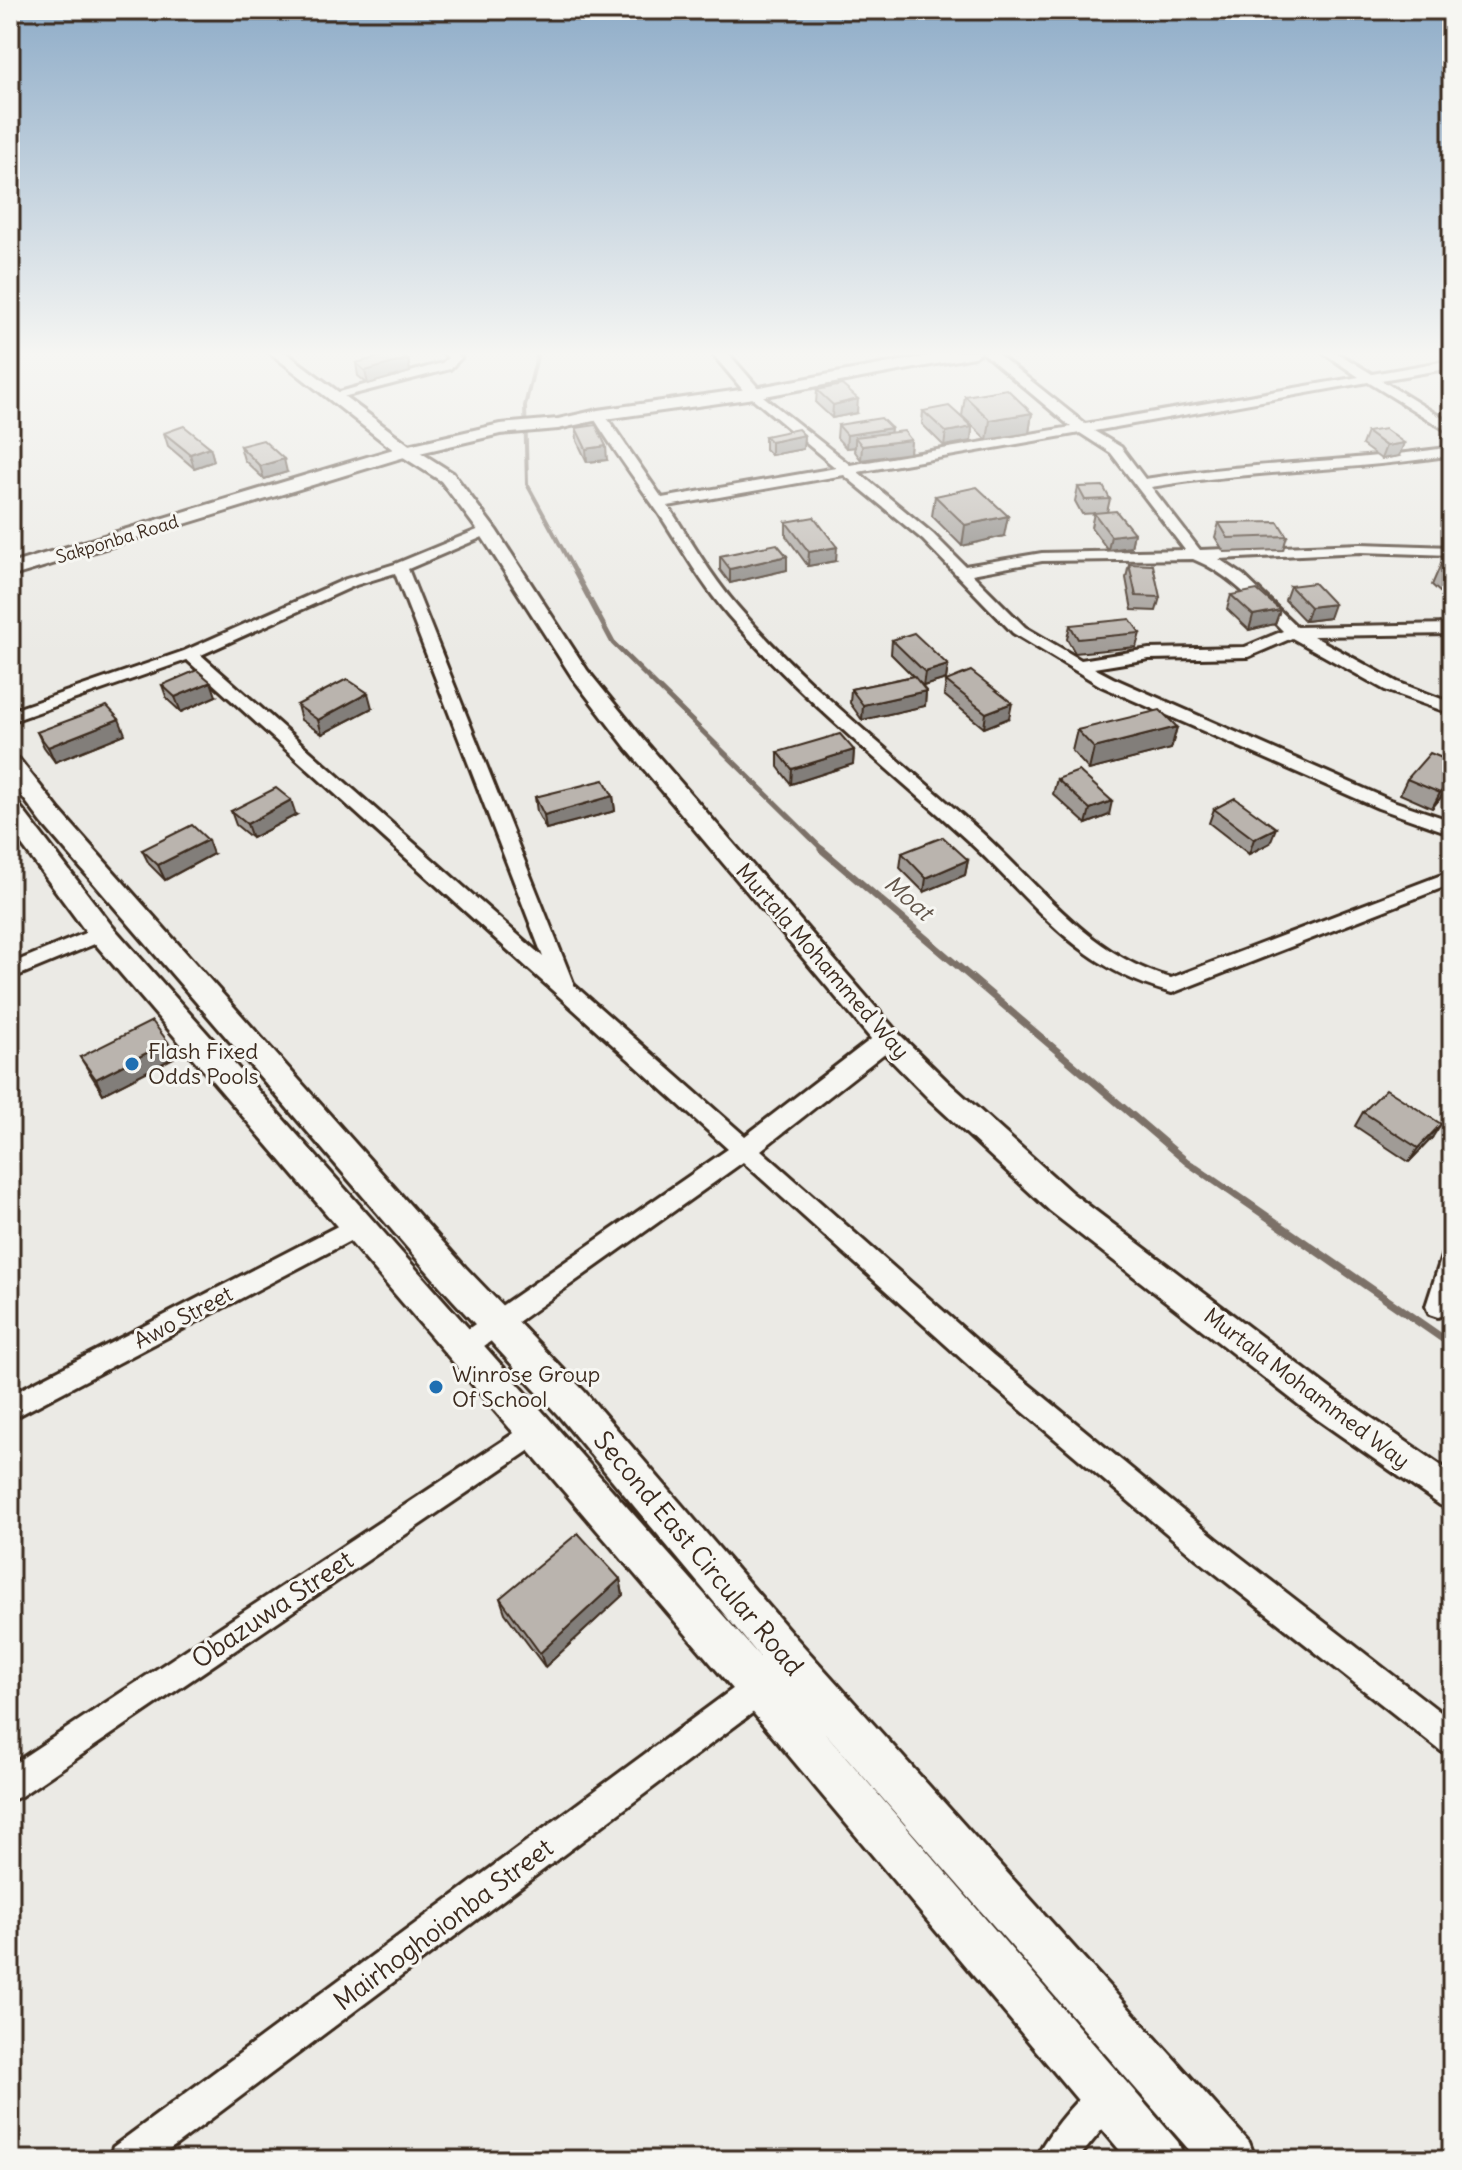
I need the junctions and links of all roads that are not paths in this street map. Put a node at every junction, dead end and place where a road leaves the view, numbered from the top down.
1 (399, 453) edge
2 (410, 453) edge
3 (621, 453) edge
4 (826, 453) edge
5 (946, 453) edge
6 (1118, 453) edge
7 (1439, 453) edge
8 (847, 471) junction
9 (1142, 484) junction
10 (659, 503) junction
11 (487, 530) junction
12 (1452, 551) edge
13 (1196, 555) junction
14 (400, 567) junction
15 (10, 571) edge
16 (962, 571) junction
17 (1452, 629) edge
18 (1293, 632) junction
19 (190, 654) junction
20 (1079, 665) junction
21 (1452, 709) edge
22 (10, 717) edge
23 (10, 764) edge
24 (14, 823) edge
25 (1452, 828) edge
26 (1452, 877) edge
27 (102, 933) junction
28 (10, 972) edge
29 (566, 990) junction
30 (887, 1039) junction
31 (745, 1149) junction
32 (357, 1226) junction
33 (1452, 1260) edge
34 (1438, 1306) dead end
35 (495, 1322) junction
36 (461, 1348) junction
37 (10, 1408) edge
38 (534, 1432) junction
39 (1452, 1493) edge
40 (760, 1688) junction
41 (1452, 1740) edge
42 (10, 1785) edge
43 (1105, 2097) junction
44 (126, 2160) edge
45 (1053, 2160) edge
46 (1160, 2160) edge
47 (1231, 2160) edge

1 - 15 main road, Sakponba Road
2 - 11 street, Murtala Mohammed Way
3 - 10 street
4 - 8 street
5 - 8 street
6 - 9 street
7 - 9 street
8 - 10 street
8 - 16 street
9 - 13 street
10 - 26 street
11 - 14 street
11 - 30 street, Murtala Mohammed Way
12 - 13 street
13 - 16 street
13 - 18 street
14 - 19 street
14 - 29 street
16 - 20 street
17 - 18 street
18 - 20 street
18 - 21 street
19 - 22 street
19 - 29 street
20 - 25 street
23 - 35 main road, Second East Circular Road
24 - 27 main road, Second East Circular Road
27 - 28 street
27 - 32 main road, Second East Circular Road
29 - 31 street
30 - 31 street
30 - 39 street, Murtala Mohammed Way
31 - 35 street
31 - 41 street
32 - 36 main road, Second East Circular Road
32 - 37 street, Awo Street
33 - 34 street
35 - 36 street
35 - 47 main road, Second East Circular Road
36 - 38 main road, Second East Circular Road
38 - 40 main road, Second East Circular Road
38 - 42 street, Obazuwa Street
40 - 43 main road, Second East Circular Road
40 - 44 street, Mairhoghoionba Street
43 - 45 street
43 - 46 main road, Second East Circular Road

